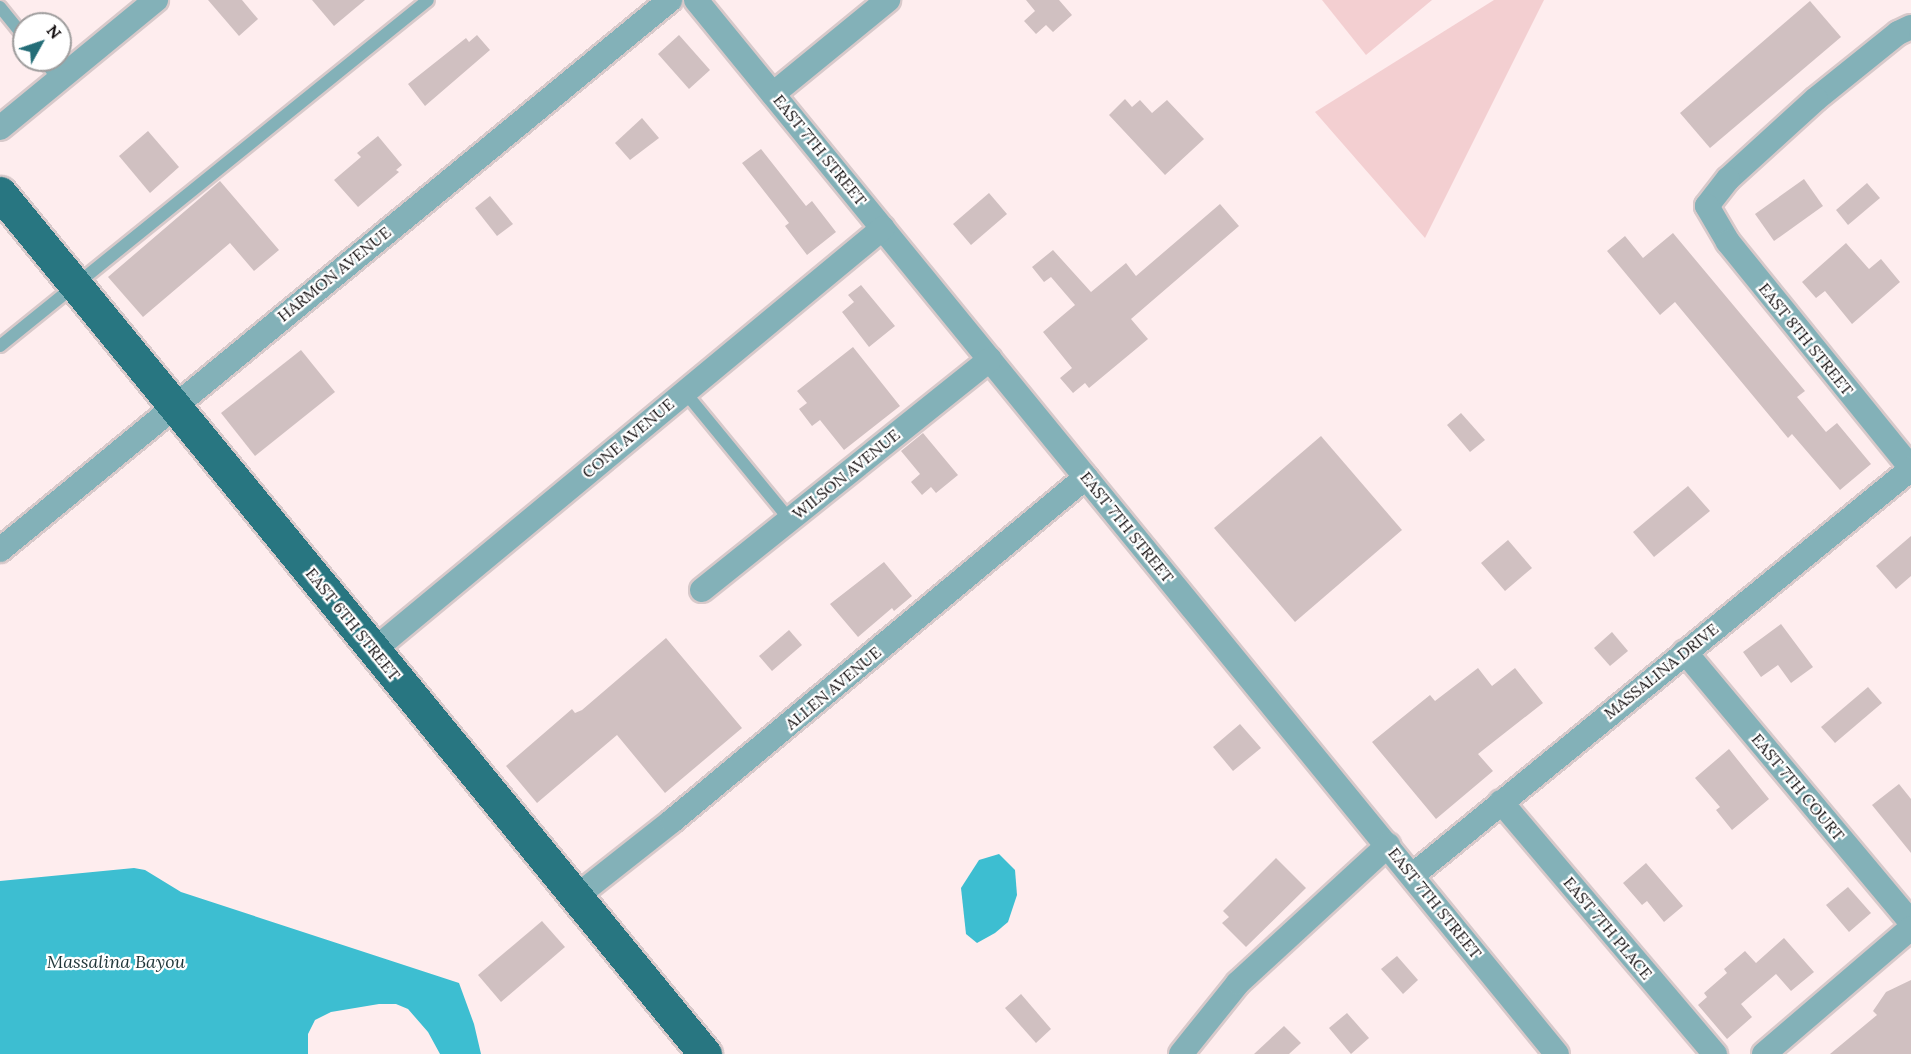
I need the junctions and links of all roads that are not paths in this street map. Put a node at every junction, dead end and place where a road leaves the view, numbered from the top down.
1 (156, 0) edge
2 (428, 0) edge
3 (670, 0) edge
4 (696, 0) edge
5 (888, 0) edge
6 (0, 7) edge
7 (12, 22) edge
8 (1911, 27) edge
9 (53, 72) edge
10 (59, 79) junction
11 (773, 94) junction
12 (0, 128) edge
13 (0, 193) edge
14 (883, 228) junction
15 (75, 285) junction
16 (0, 346) edge
17 (990, 358) junction
18 (684, 391) junction
19 (175, 407) junction
20 (1911, 468) edge
21 (1086, 477) junction
22 (789, 519) junction
23 (0, 550) edge
24 (702, 590) dead end
25 (374, 650) junction
26 (1685, 652) junction
27 (1501, 802) junction
28 (1388, 846) junction
29 (1413, 875) junction
30 (577, 896) junction
31 (1911, 922) edge
32 (1911, 928) edge
33 (705, 1054) edge
34 (1181, 1054) edge
35 (1557, 1054) edge
36 (1715, 1054) edge
37 (1764, 1054) edge

1 - 10 street
2 - 15 lane
3 - 19 street, HARMON AVENUE
4 - 11 street, EAST 7TH STREET
5 - 11 street
6 - 7 lane
8 - 20 street, EAST 8TH STREET
9 - 10 lane
10 - 12 street
11 - 14 street, EAST 7TH STREET
13 - 15 main road, EAST 6TH STREET
14 - 17 street, EAST 7TH STREET
14 - 18 street, CONE AVENUE
15 - 16 lane
15 - 19 main road, EAST 6TH STREET
17 - 21 street, EAST 7TH STREET
17 - 22 street, WILSON AVENUE
18 - 22 lane
18 - 25 street, CONE AVENUE
19 - 23 street, HARMON AVENUE
19 - 25 main road, EAST 6TH STREET
20 - 26 street, MASSALINA DRIVE
21 - 28 street, EAST 7TH STREET
21 - 30 street, ALLEN AVENUE
22 - 24 street, WILSON AVENUE
25 - 30 main road, EAST 6TH STREET
26 - 27 street, MASSALINA DRIVE
26 - 31 street, EAST 7TH COURT
27 - 29 street, MASSALINA DRIVE
27 - 36 street, EAST 7TH PLACE
28 - 29 street, EAST 7TH STREET
28 - 34 street
29 - 35 street, EAST 7TH STREET
30 - 33 main road, EAST 6TH STREET
32 - 37 street

